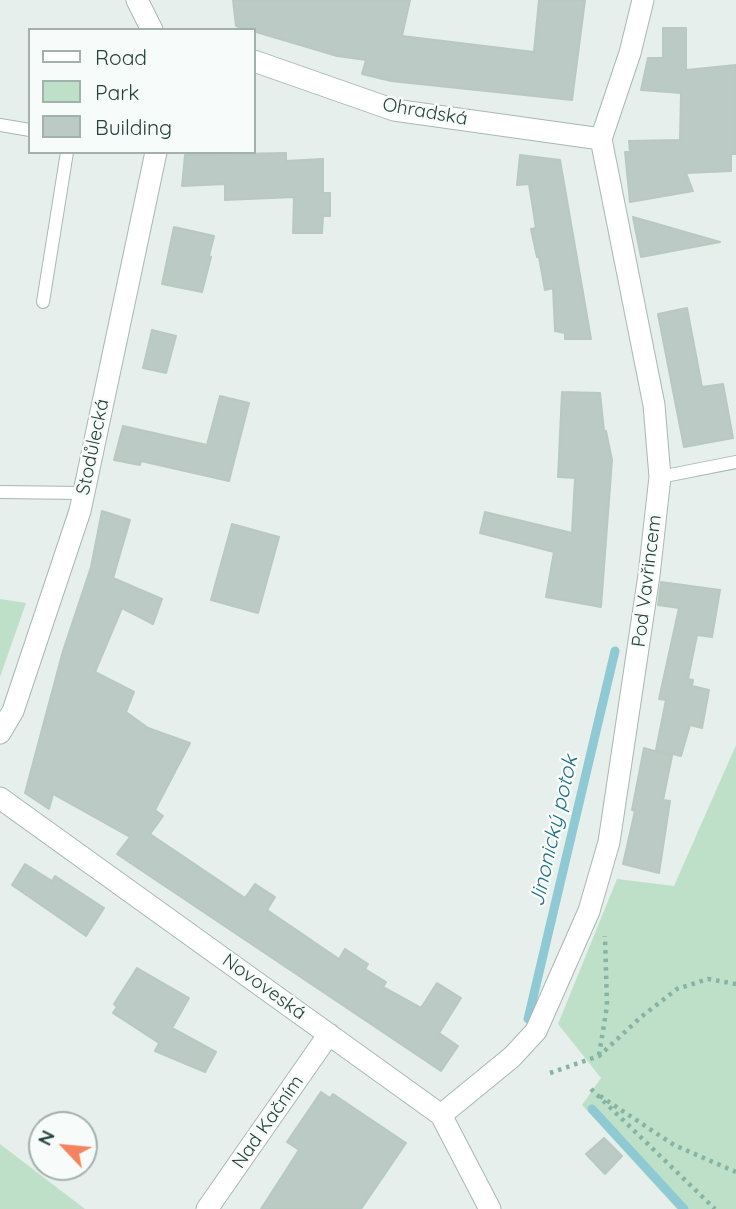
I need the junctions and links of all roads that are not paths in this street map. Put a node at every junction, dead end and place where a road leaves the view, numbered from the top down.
1 (137, 0) edge
2 (643, 0) edge
3 (151, 28) edge
4 (256, 62) edge
5 (0, 125) edge
6 (28, 130) edge
7 (601, 139) junction
8 (67, 154) edge
9 (156, 154) edge
10 (43, 302) dead end
11 (736, 462) edge
12 (660, 477) junction
13 (0, 492) edge
14 (83, 493) junction
15 (0, 733) edge
16 (0, 798) edge
17 (329, 1034) junction
18 (442, 1115) junction
19 (206, 1209) edge
20 (490, 1209) edge

1 - 3 street
2 - 7 street
4 - 7 street, Ohradská
5 - 6 lane
7 - 12 street, Pod Vavřincem
8 - 10 lane
9 - 14 street, Stodůlecká
11 - 12 lane
12 - 18 street, Pod Vavřincem
13 - 14 lane
14 - 15 street, Stodůlecká
16 - 17 street, Novoveská
17 - 18 street, Novoveská
17 - 19 street, Nad Kačním
18 - 20 street, Novoveská

